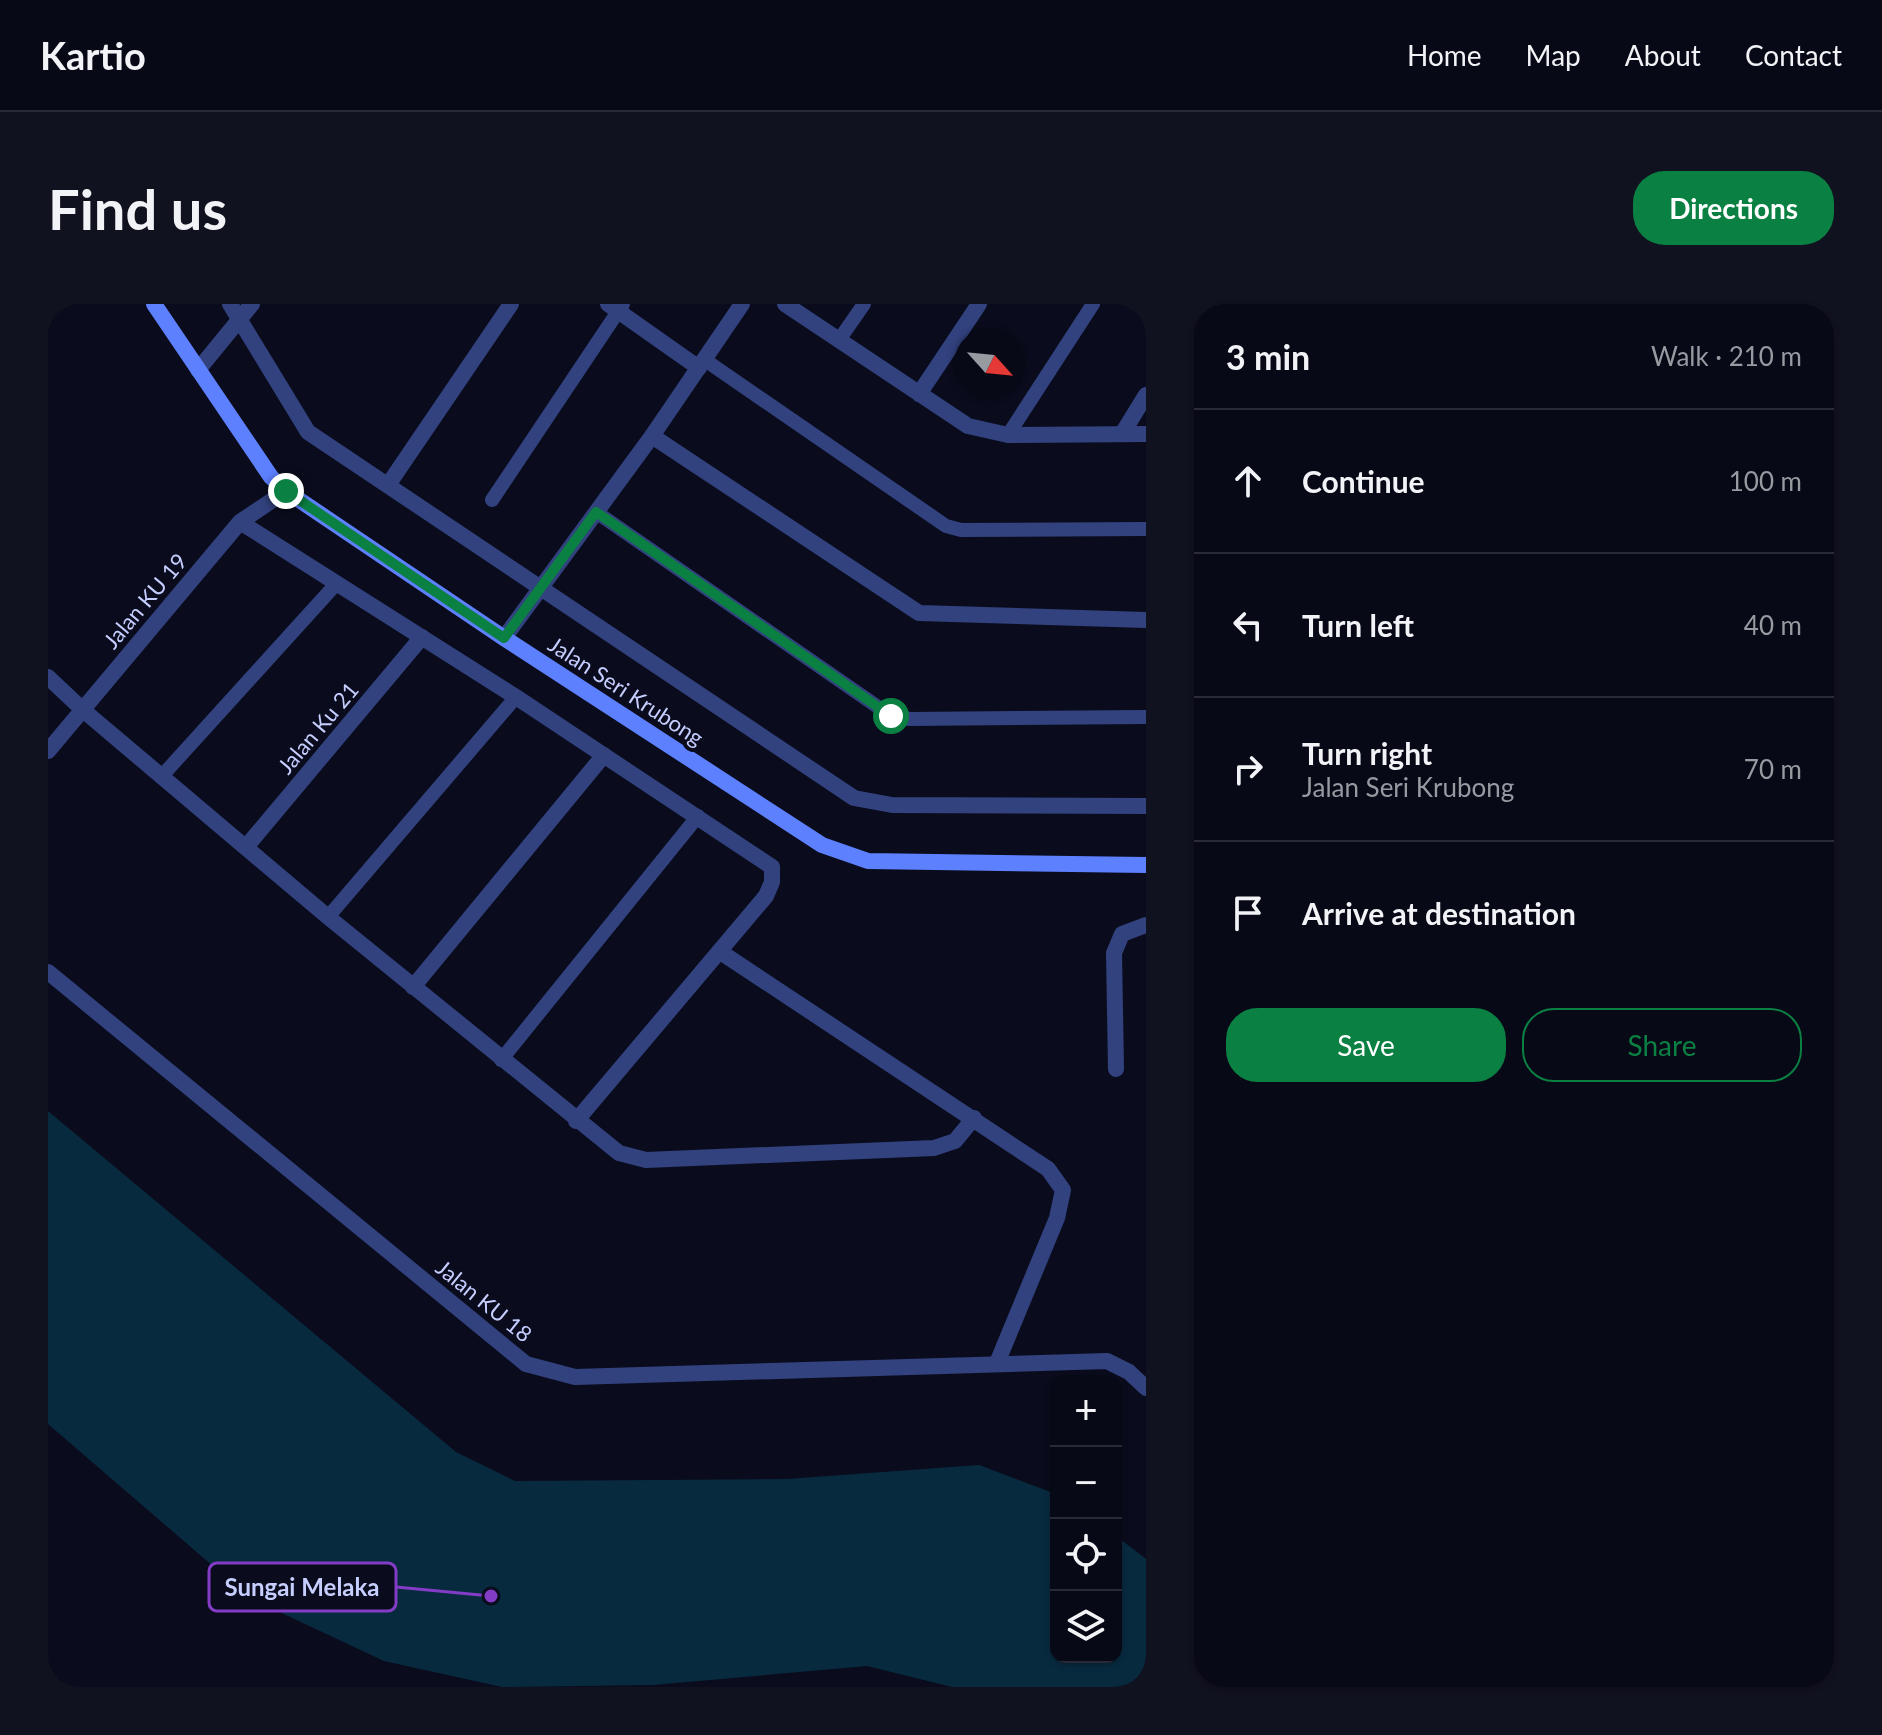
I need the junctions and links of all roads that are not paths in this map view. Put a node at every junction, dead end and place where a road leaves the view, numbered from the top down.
1 (154, 304) edge
2 (230, 304) edge
3 (252, 304) edge
4 (511, 304) edge
5 (742, 304) edge
6 (785, 304) edge
7 (864, 304) edge
8 (979, 304) edge
9 (1093, 304) edge
10 (616, 306) edge
11 (240, 320) junction
12 (839, 340) junction
13 (702, 364) junction
14 (198, 370) junction
15 (919, 394) junction
16 (1146, 395) edge
17 (1122, 434) junction
18 (1146, 434) edge
19 (1008, 435) junction
20 (652, 436) junction
21 (388, 485) junction
22 (286, 491) junction
23 (492, 500) dead end
24 (596, 512) junction
25 (240, 522) junction
26 (1146, 529) edge
27 (337, 583) junction
28 (540, 589) junction
29 (1146, 620) edge
30 (422, 637) junction
31 (504, 638) junction
32 (48, 677) edge
33 (516, 697) junction
34 (83, 710) junction
35 (1146, 717) edge
36 (48, 751) edge
37 (604, 755) junction
38 (161, 777) junction
39 (1146, 806) edge
40 (698, 816) junction
41 (246, 847) junction
42 (1146, 865) edge
43 (328, 917) junction
44 (1146, 925) edge
45 (722, 953) junction
46 (48, 972) edge
47 (413, 987) junction
48 (501, 1060) junction
49 (1116, 1069) dead end
50 (974, 1118) junction
51 (576, 1121) junction
52 (997, 1363) junction
53 (1146, 1388) edge

1 - 14 street, Jalan Seri Krubong
2 - 11 street
3 - 11 street
4 - 21 street
5 - 13 street
6 - 12 street
7 - 12 lane
8 - 15 street
9 - 19 lane
10 - 13 street
10 - 23 lane
11 - 14 street
11 - 21 street
12 - 15 street
13 - 20 street
13 - 26 lane
14 - 22 street, Jalan Seri Krubong
15 - 19 street
16 - 17 street
17 - 18 street
17 - 19 street
20 - 24 street
20 - 29 street
21 - 28 street
22 - 25 street, Jalan KU 19
22 - 31 street, Jalan Seri Krubong
24 - 28 street
24 - 35 lane
25 - 27 street
25 - 34 street, Jalan KU 19
27 - 30 street
27 - 38 lane
28 - 31 street
28 - 39 street
30 - 33 street
30 - 41 street, Jalan Ku 21
31 - 42 street, Jalan Seri Krubong
32 - 34 street
33 - 37 street
33 - 43 lane
34 - 36 street, Jalan KU 19
34 - 38 street
37 - 40 street
37 - 47 street
38 - 41 street
40 - 45 street
40 - 48 lane
41 - 43 street
43 - 47 street
44 - 49 street
45 - 50 street
45 - 51 street
46 - 52 street, Jalan KU 18
47 - 48 street
48 - 51 street
50 - 51 street
50 - 52 street
52 - 53 street, Jalan KU 18

